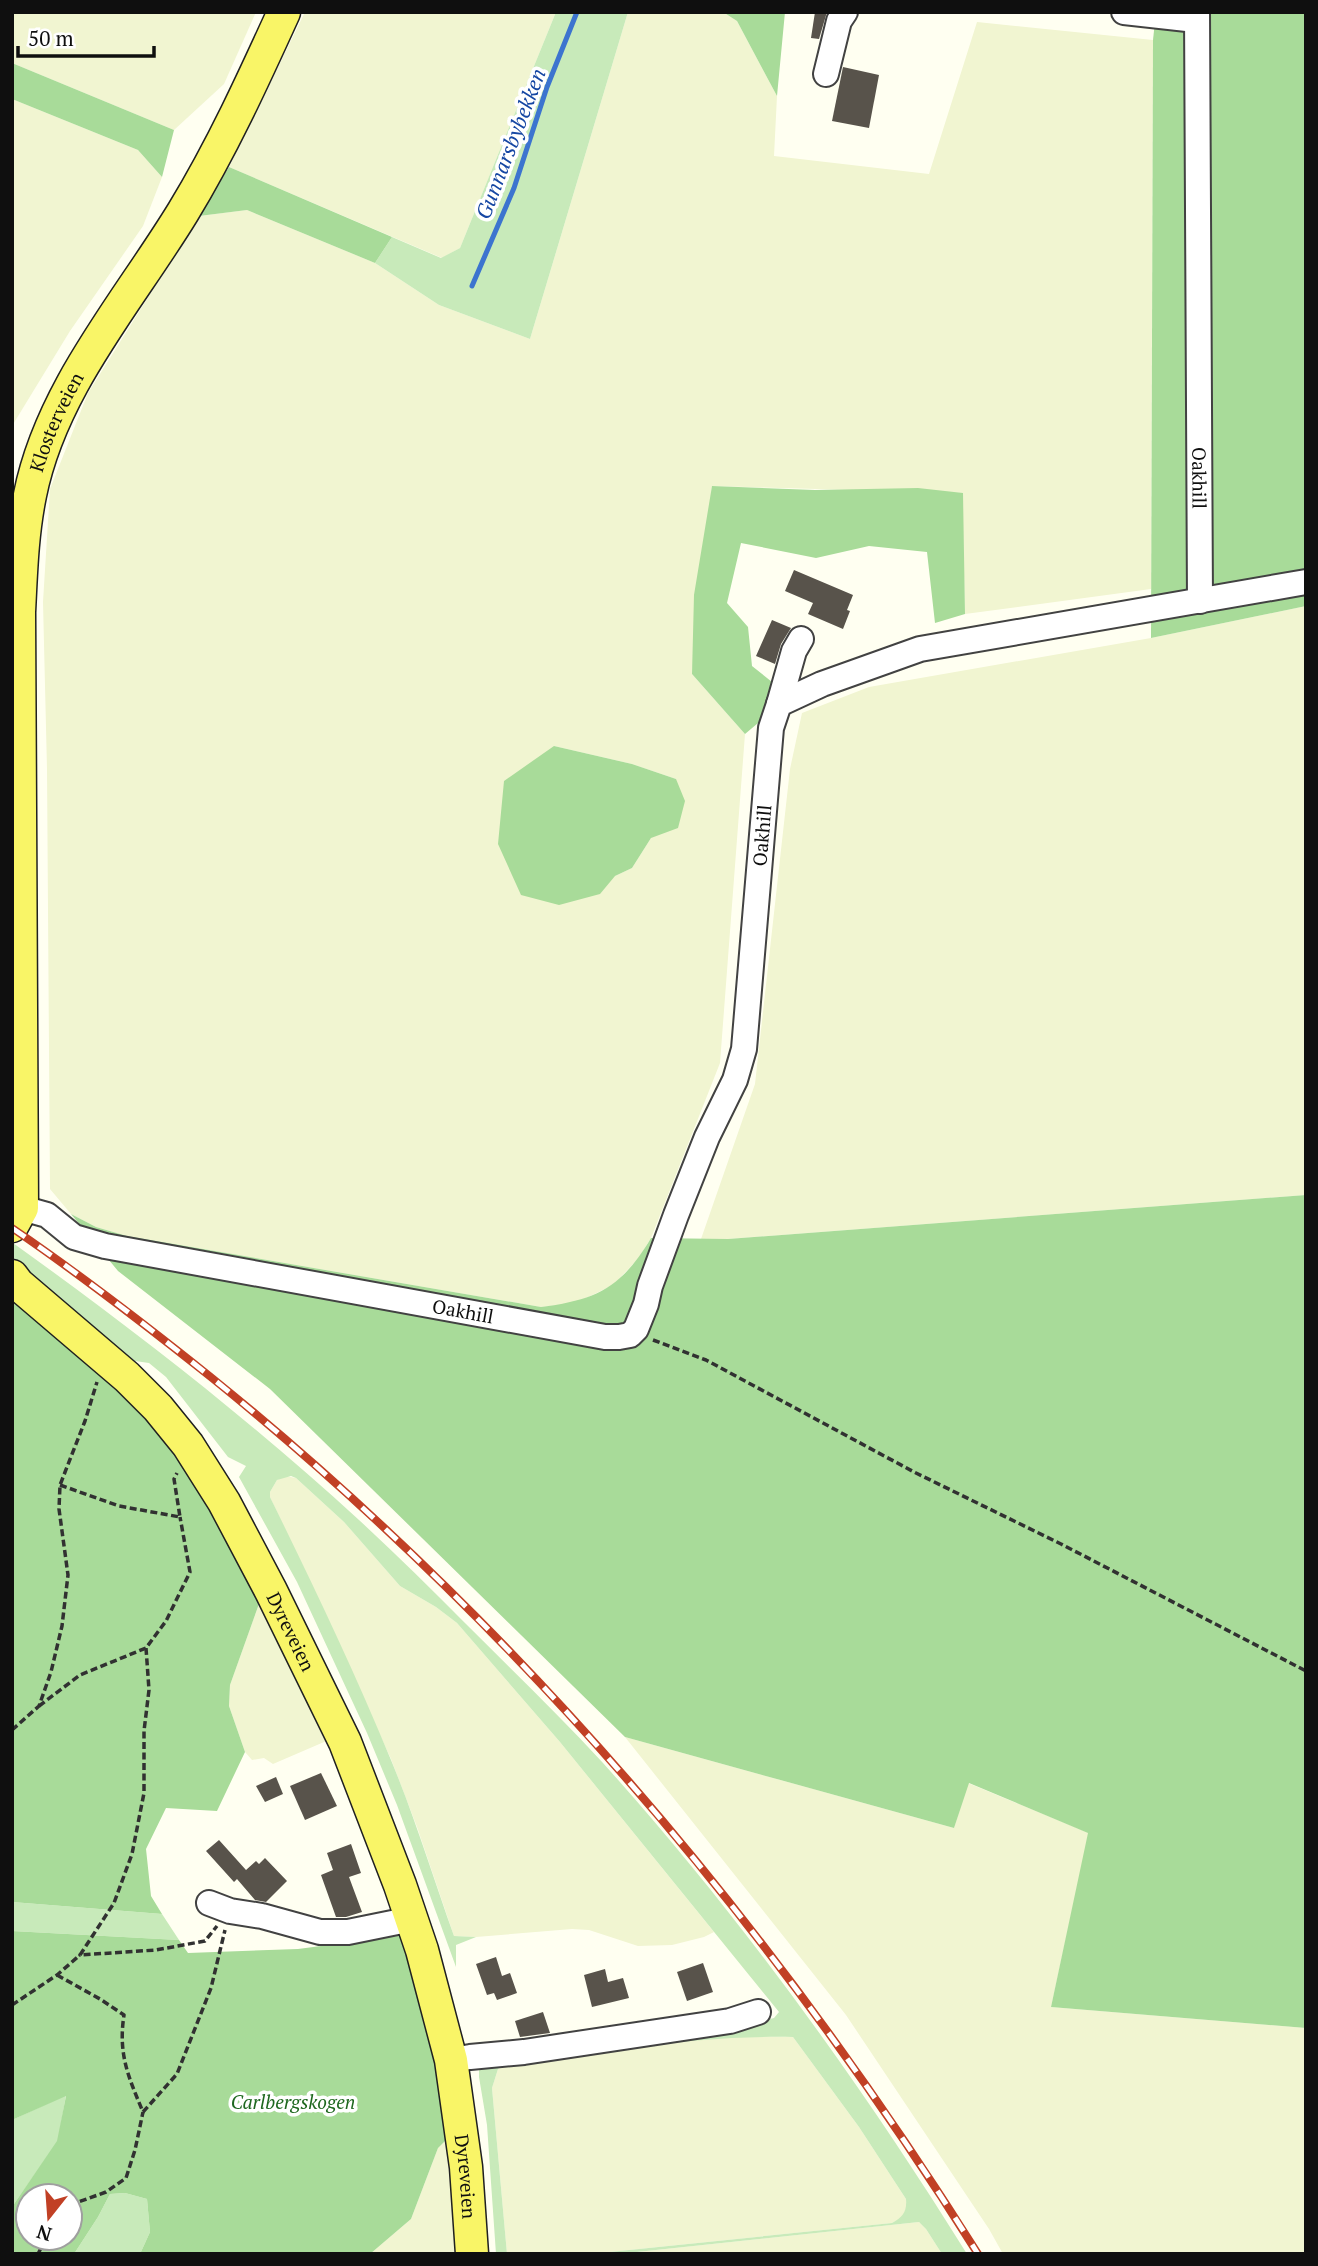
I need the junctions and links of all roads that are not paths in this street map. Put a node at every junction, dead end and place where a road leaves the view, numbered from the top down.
1 (284, 12) edge
2 (845, 12) edge
3 (1124, 12) edge
4 (1197, 16) edge
5 (826, 74) dead end
6 (1306, 582) edge
7 (1199, 601) junction
8 (801, 639) dead end
9 (779, 704) junction
10 (17, 1218) edge
11 (12, 1276) edge
12 (219, 1907) road end
13 (412, 1919) junction
14 (758, 2012) dead end
15 (451, 2060) junction
16 (472, 2254) edge

1 - 10 main road, Klosterveien
2 - 5 street
3 - 4 street, Oakhill
4 - 7 street, Oakhill
6 - 7 street
7 - 9 street
8 - 9 street, Oakhill
9 - 10 street, Oakhill
11 - 13 main road, Dyreveien
12 - 13 street
13 - 15 main road, Dyreveien
14 - 15 street
15 - 16 main road, Dyreveien

